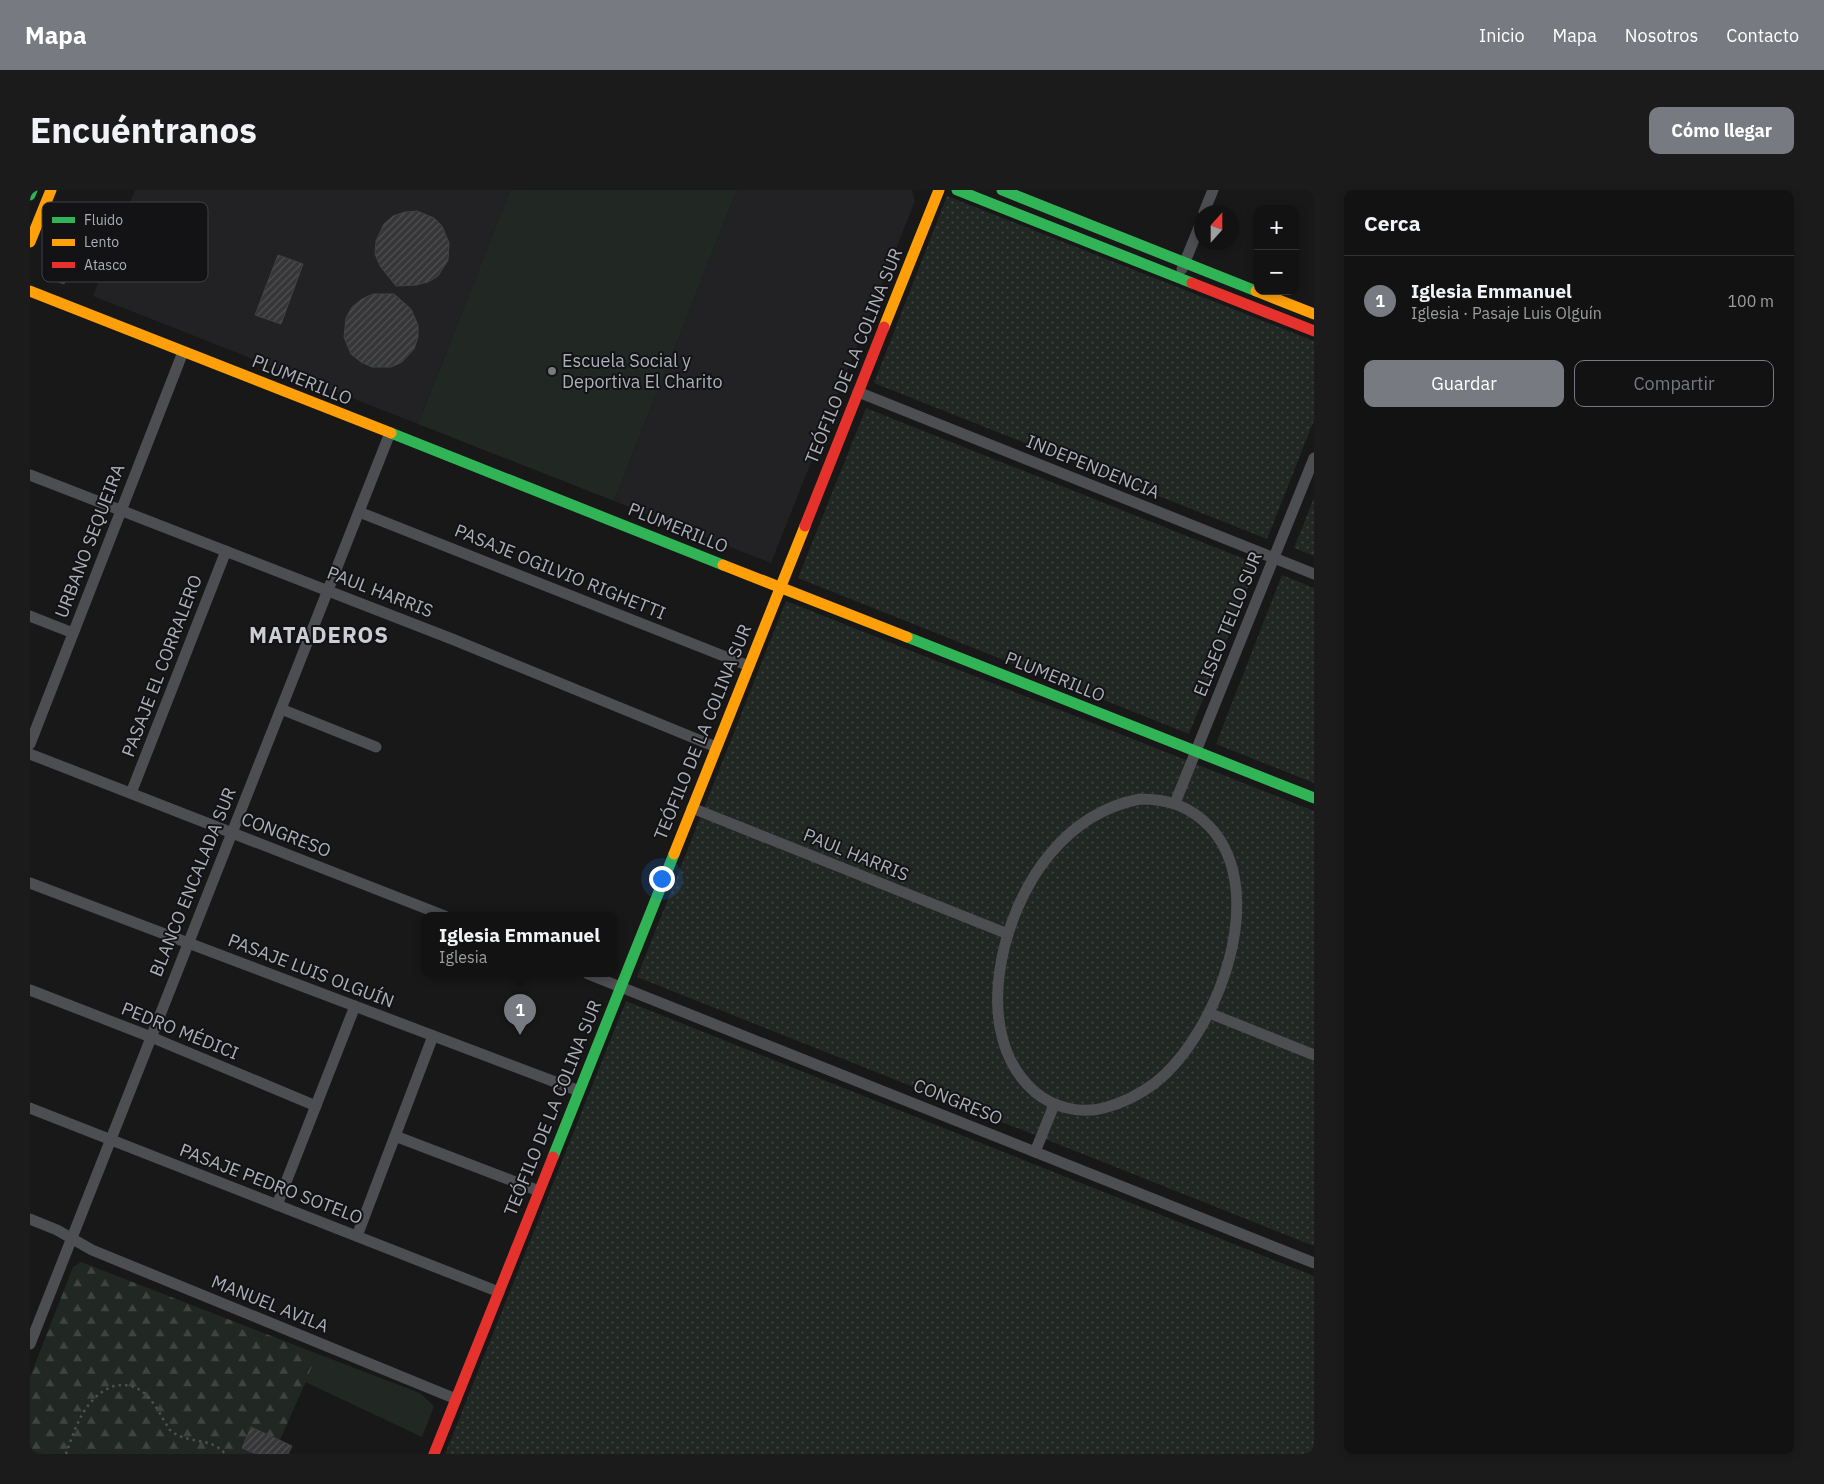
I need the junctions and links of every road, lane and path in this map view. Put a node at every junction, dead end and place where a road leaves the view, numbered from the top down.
1 (32, 190) edge
2 (51, 190) edge
3 (939, 190) edge
4 (957, 190) edge
5 (1002, 190) edge
6 (1213, 190) edge
7 (30, 195) edge
8 (46, 202) edge
9 (1207, 205) edge
10 (42, 212) edge
11 (1194, 239) edge
12 (30, 242) edge
13 (1184, 262) junction
14 (1178, 278) junction
15 (30, 291) edge
16 (1314, 314) edge
17 (1314, 331) edge
18 (184, 352) junction
19 (858, 392) junction
20 (390, 433) junction
21 (1314, 458) edge
22 (30, 475) edge
23 (121, 510) junction
24 (359, 512) junction
25 (226, 551) junction
26 (1274, 558) junction
27 (1314, 574) edge
28 (780, 587) junction
29 (328, 591) junction
30 (30, 616) edge
31 (73, 633) junction
32 (749, 666) junction
33 (281, 709) junction
34 (30, 744) edge
35 (376, 747) dead end
36 (716, 747) junction
37 (1196, 752) junction
38 (30, 754) edge
39 (131, 794) junction
40 (1314, 798) edge
41 (1175, 803) junction
42 (692, 808) junction
43 (232, 833) junction
44 (30, 883) edge
45 (435, 912) edge
46 (1008, 934) junction
47 (188, 943) junction
48 (596, 977) edge
49 (620, 986) junction
50 (30, 990) edge
51 (355, 1006) junction
52 (1209, 1013) junction
53 (433, 1036) junction
54 (151, 1038) junction
55 (1314, 1055) edge
56 (579, 1091) junction
57 (1054, 1105) junction
58 (316, 1106) junction
59 (30, 1108) edge
60 (395, 1136) junction
61 (111, 1140) junction
62 (1035, 1152) junction
63 (539, 1191) junction
64 (277, 1205) junction
65 (30, 1219) edge
66 (357, 1236) junction
67 (72, 1239) junction
68 (1314, 1264) edge
69 (499, 1292) junction
70 (30, 1344) edge
71 (456, 1399) junction
72 (66, 1454) edge
73 (225, 1454) edge
74 (434, 1454) edge

1 - 7 main road
2 - 8 main road
3 - 19 main road, TEÓFILO DE LA COLINA SUR
4 - 14 main road
5 - 13 main road
6 - 9 street
10 - 12 main road
11 - 13 street
13 - 14 street
13 - 16 main road
14 - 17 main road
15 - 18 main road, PLUMERILLO
18 - 20 main road, PLUMERILLO
18 - 23 street, URBANO SEQUEIRA
19 - 26 street, INDEPENDENCIA
19 - 28 main road, TEÓFILO DE LA COLINA SUR
20 - 24 street, BLANCO ENCALADA SUR
20 - 28 main road, PLUMERILLO
21 - 26 street, ELISEO TELLO SUR
22 - 23 street, PAUL HARRIS
23 - 25 street, PAUL HARRIS
23 - 31 street, URBANO SEQUEIRA
24 - 29 street, BLANCO ENCALADA SUR
24 - 32 street, PASAJE OGILVIO RIGHETTI
25 - 29 street, PAUL HARRIS
25 - 39 street, PASAJE EL CORRALERO
26 - 27 street, INDEPENDENCIA
26 - 37 street, ELISEO TELLO SUR
28 - 32 main road, TEÓFILO DE LA COLINA SUR
28 - 37 main road, PLUMERILLO
29 - 33 street, BLANCO ENCALADA SUR
29 - 36 street, PAUL HARRIS
30 - 31 street
31 - 34 street, URBANO SEQUEIRA
32 - 36 main road, TEÓFILO DE LA COLINA SUR
33 - 35 street
33 - 43 street, BLANCO ENCALADA SUR
36 - 42 main road, TEÓFILO DE LA COLINA SUR
37 - 40 main road, PLUMERILLO
37 - 41 street, ELISEO TELLO SUR
38 - 39 street, CONGRESO
39 - 43 street, CONGRESO
41 - 46 street
41 - 52 street
42 - 46 street, PAUL HARRIS
42 - 49 main road, TEÓFILO DE LA COLINA SUR
43 - 45 street, CONGRESO
43 - 47 street, BLANCO ENCALADA SUR
44 - 47 street, PASAJE LUIS OLGUÍN
46 - 57 street
47 - 51 street, PASAJE LUIS OLGUÍN
47 - 54 street, BLANCO ENCALADA SUR
48 - 49 street, CONGRESO
49 - 56 main road, TEÓFILO DE LA COLINA SUR
49 - 62 street, CONGRESO
50 - 54 street, PEDRO MÉDICI
51 - 53 street, PASAJE LUIS OLGUÍN
51 - 58 street
52 - 55 street
52 - 57 street
53 - 56 street, PASAJE LUIS OLGUÍN
53 - 60 street
54 - 58 street, PEDRO MÉDICI
54 - 61 street, BLANCO ENCALADA SUR
56 - 63 main road, TEÓFILO DE LA COLINA SUR
57 - 62 street
58 - 64 street
59 - 61 street, PASAJE PEDRO SOTELO
60 - 63 street
60 - 66 street
61 - 64 street, PASAJE PEDRO SOTELO
61 - 67 street, BLANCO ENCALADA SUR
62 - 68 street, CONGRESO
63 - 69 main road, TEÓFILO DE LA COLINA SUR
64 - 66 street, PASAJE PEDRO SOTELO
65 - 67 street, MANUEL AVILA
66 - 69 street, PASAJE PEDRO SOTELO
67 - 70 street, BLANCO ENCALADA SUR
67 - 71 street, MANUEL AVILA
69 - 71 main road, TEÓFILO DE LA COLINA SUR
71 - 74 main road, TEÓFILO DE LA COLINA SUR
72 - 73 path

